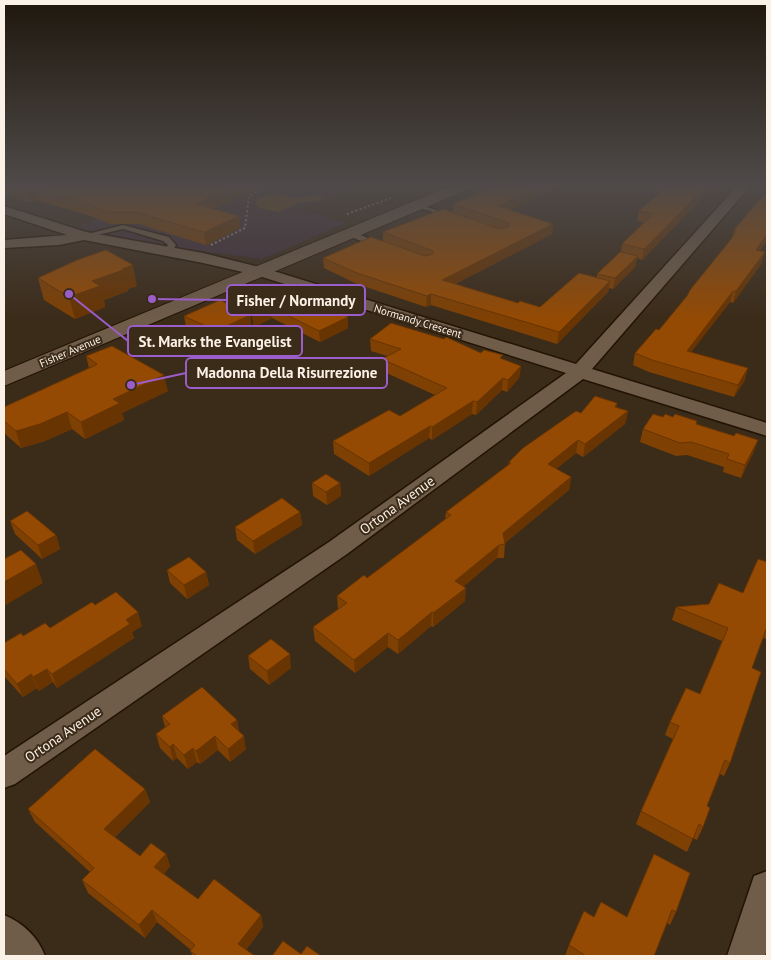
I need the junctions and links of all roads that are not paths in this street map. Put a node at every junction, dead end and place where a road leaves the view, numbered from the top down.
1 (62, 229) edge
2 (364, 229) edge
3 (706, 229) edge
4 (351, 234) junction
5 (84, 236) junction
6 (4, 244) edge
7 (392, 250) edge
8 (261, 272) junction
9 (580, 372) junction
10 (4, 379) edge
11 (767, 430) edge
12 (4, 774) edge
13 (767, 889) edge
14 (4, 934) edge
15 (26, 956) edge
16 (746, 956) edge

1 - 5 street
2 - 4 main road, Fisher Avenue
3 - 9 street, Ortona Avenue
4 - 7 lane
4 - 8 main road, Fisher Avenue
5 - 6 street, Normandy Crescent
5 - 8 street, Normandy Crescent
8 - 9 street, Normandy Crescent
8 - 10 main road, Fisher Avenue
9 - 11 street, Normandy Crescent
9 - 12 street, Ortona Avenue
13 - 16 street
14 - 15 street

